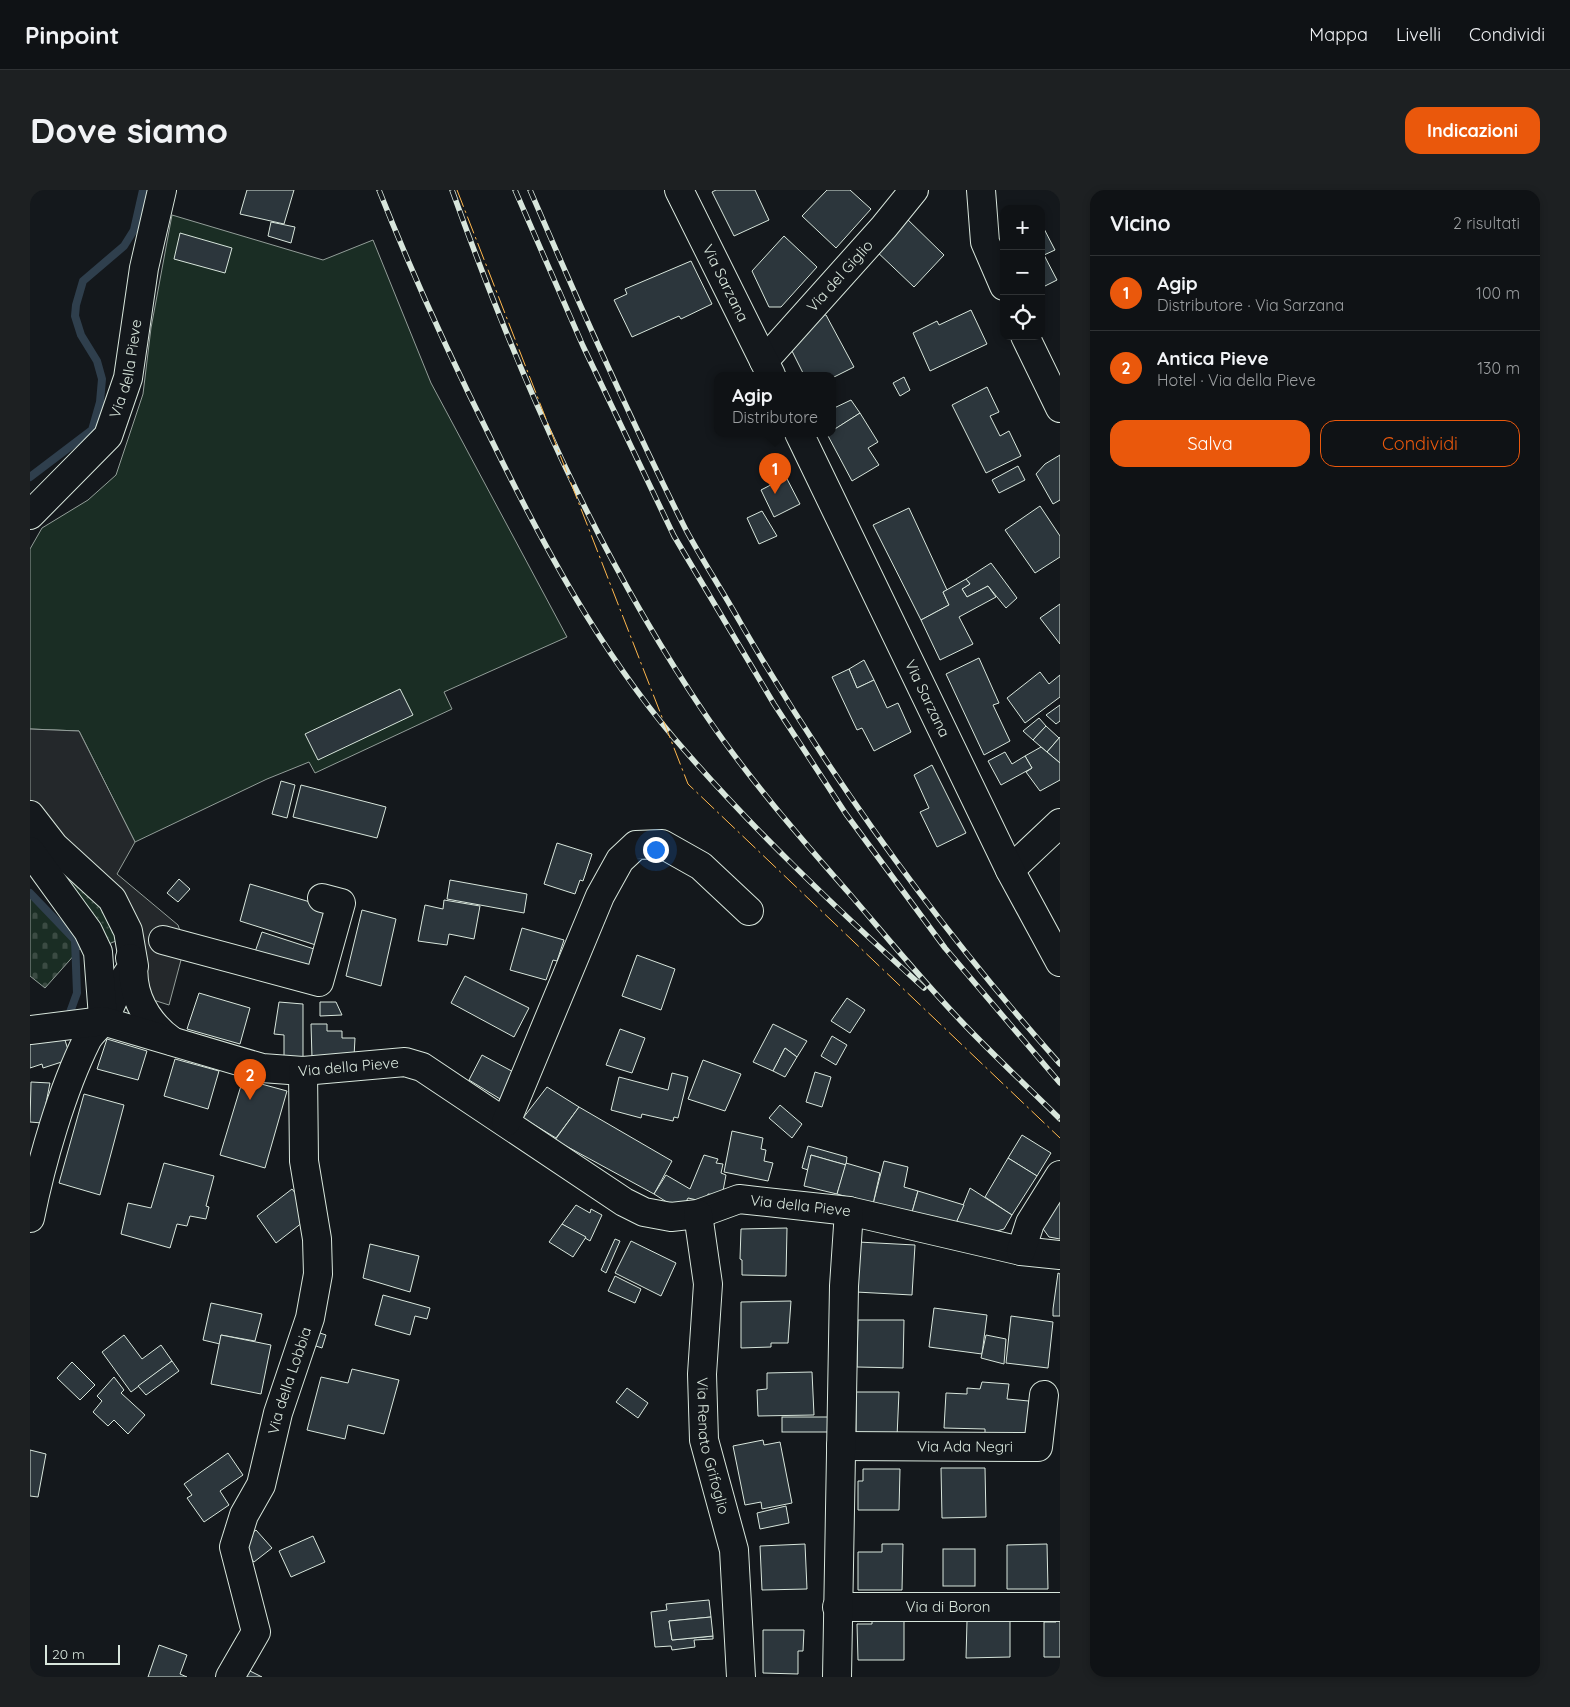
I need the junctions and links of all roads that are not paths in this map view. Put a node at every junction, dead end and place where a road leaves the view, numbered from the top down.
1 (162, 190) edge
2 (679, 190) edge
3 (914, 190) edge
4 (980, 190) edge
5 (1000, 277) edge
6 (1027, 340) edge
7 (767, 368) edge
8 (1060, 408) edge
9 (801, 437) edge
10 (30, 514) edge
11 (30, 815) edge
12 (1060, 823) edge
13 (30, 851) edge
14 (1010, 870) junction
15 (322, 898) dead end
16 (749, 911) dead end
17 (164, 940) dead end
18 (1060, 962) edge
19 (100, 964) junction
20 (134, 966) junction
21 (103, 1021) junction
22 (30, 1030) edge
23 (178, 1045) junction
24 (303, 1071) junction
25 (506, 1122) junction
26 (1060, 1175) edge
27 (33, 1196) edge
28 (849, 1210) junction
29 (698, 1214) junction
30 (30, 1218) edge
31 (1021, 1250) junction
32 (1060, 1255) edge
33 (1044, 1395) dead end
34 (841, 1446) junction
35 (1060, 1606) edge
36 (837, 1607) junction
37 (230, 1677) edge
38 (741, 1677) edge
39 (837, 1677) edge

1 - 10 street, Via della Pieve
2 - 7 street, Via Sarzana
3 - 7 street, Via del Giglio
4 - 5 street
6 - 8 street
9 - 14 street, Via Sarzana
11 - 20 street, Via della Pieve
12 - 14 street
13 - 19 street
14 - 18 street, Via Sarzana
15 - 17 street
16 - 25 street
19 - 20 street
19 - 21 street
20 - 21 street
20 - 23 street, Via della Pieve
21 - 22 street
21 - 23 street, Via della Pieve
21 - 27 street
23 - 24 street, Via della Pieve
24 - 25 street, Via della Pieve
24 - 37 street, Via della Lobbia
25 - 29 street, Via della Pieve
26 - 31 street
27 - 30 street
28 - 29 street, Via della Pieve
28 - 31 street, Via della Pieve
28 - 34 street
29 - 38 street, Via Renato Grifoglio
31 - 32 street, Via della Pieve
33 - 34 street, Via Ada Negri
34 - 36 street
35 - 36 street, Via di Boron
36 - 39 street

